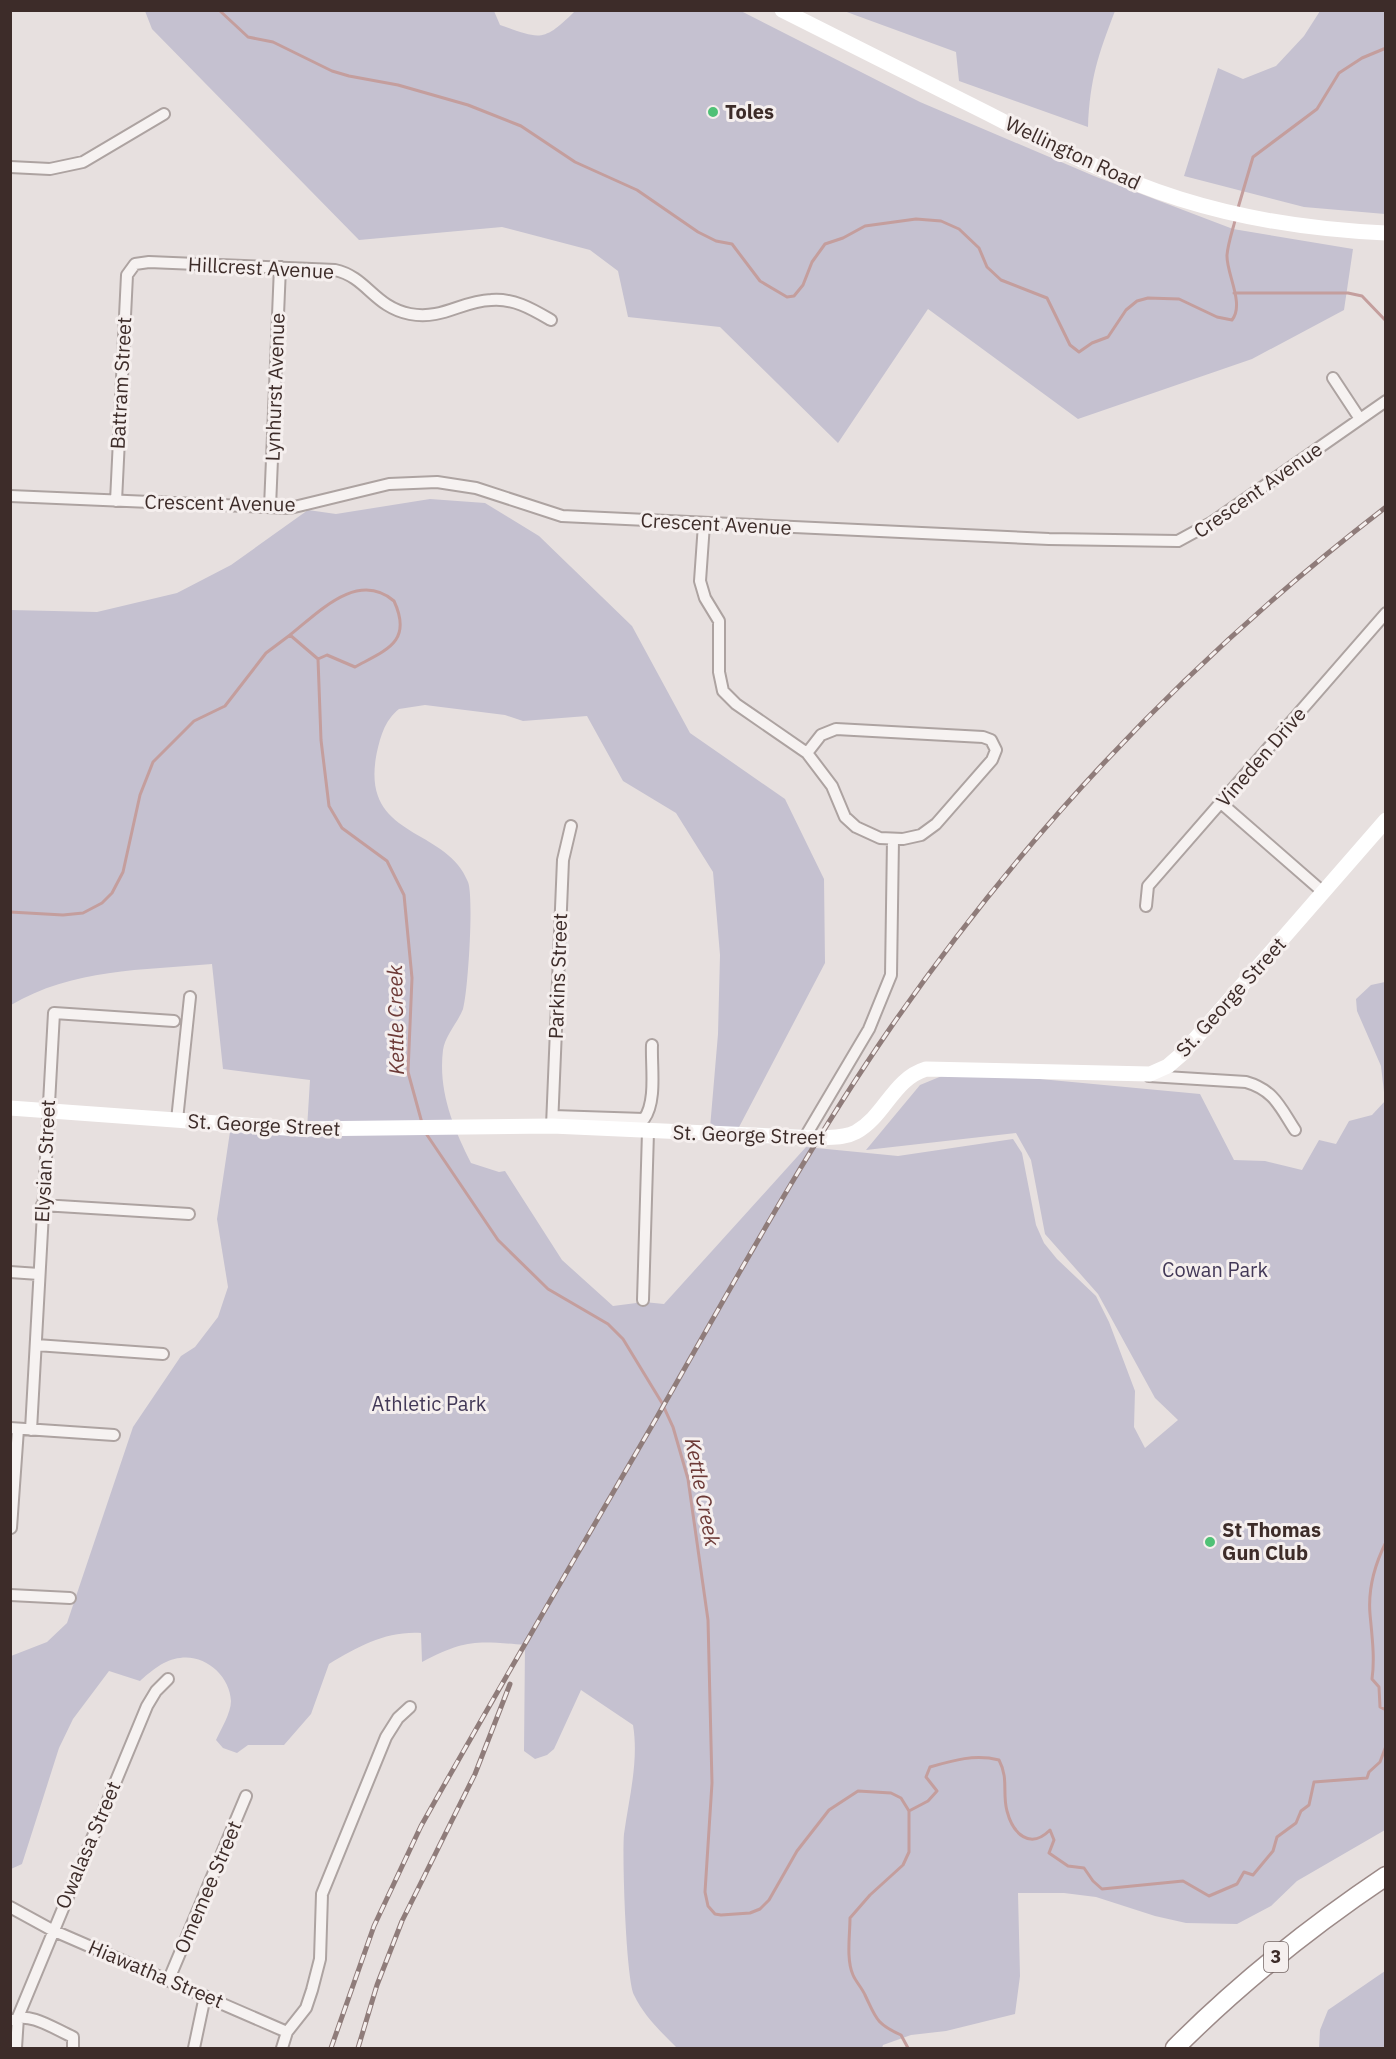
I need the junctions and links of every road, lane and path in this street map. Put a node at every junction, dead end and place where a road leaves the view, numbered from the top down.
1 (782, 10) edge
2 (164, 114) dead end
3 (10, 167) edge
4 (1386, 233) edge
5 (131, 267) joint
6 (280, 267) junction
7 (551, 320) dead end
8 (1333, 378) dead end
9 (1386, 401) edge
10 (1360, 419) junction
11 (10, 496) edge
12 (116, 501) junction
13 (270, 507) junction
14 (704, 524) junction
15 (1386, 613) edge
16 (807, 753) junction
17 (1221, 803) junction
18 (1386, 820) edge
19 (571, 826) dead end
20 (893, 839) junction
21 (1323, 892) junction
22 (1146, 906) dead end
23 (190, 997) dead end
24 (174, 1021) dead end
25 (652, 1045) dead end
26 (1139, 1075) junction
27 (10, 1108) edge
28 (48, 1111) junction
29 (177, 1120) junction
30 (552, 1121) junction
31 (1295, 1130) dead end
32 (648, 1132) junction
33 (805, 1137) junction
34 (42, 1205) junction
35 (189, 1214) dead end
36 (10, 1272) edge
37 (39, 1274) junction
38 (643, 1300) dead end
39 (36, 1345) junction
40 (163, 1354) dead end
41 (14, 1428) edge
42 (31, 1430) junction
43 (114, 1435) dead end
44 (11, 1508) edge
45 (11, 1528) edge
46 (10, 1595) edge
47 (70, 1598) dead end
48 (168, 1679) dead end
49 (410, 1707) dead end
50 (246, 1796) dead end
51 (1386, 1876) edge
52 (10, 1907) edge
53 (52, 1930) junction
54 (169, 1979) junction
55 (205, 1996) junction
56 (14, 2019) edge
57 (287, 2032) junction
58 (16, 2049) edge
59 (73, 2049) edge
60 (194, 2049) edge
61 (282, 2049) edge
62 (1175, 2049) edge

1 - 4 street, Wellington Road
2 - 3 street
5 - 6 street, Hillcrest Avenue
5 - 12 street, Battram Street
6 - 7 street, Hillcrest Avenue
6 - 13 street, Lynhurst Avenue
8 - 10 street
9 - 10 street, Crescent Avenue
10 - 14 street, Crescent Avenue
11 - 12 street, Crescent Avenue
12 - 13 street, Crescent Avenue
13 - 14 street, Crescent Avenue
14 - 16 street
15 - 17 street, Vineden Drive
16 - 20 street
16 - 20 street
17 - 21 street
17 - 22 street, Vineden Drive
18 - 21 street, St. George Street
19 - 30 street, Parkins Street
20 - 33 street
21 - 26 street, St. George Street
23 - 29 street
24 - 28 street, Elysian Street
25 - 30 street
26 - 31 street
26 - 33 street, St. George Street
27 - 28 street, St. George Street
28 - 29 street, St. George Street
28 - 34 street, Elysian Street
29 - 30 street, St. George Street
30 - 32 street, St. George Street
32 - 33 street, St. George Street
32 - 38 street
34 - 35 street
34 - 37 street, Elysian Street
36 - 37 street
37 - 39 street, Elysian Street
39 - 40 street
39 - 42 street, Elysian Street
41 - 42 street
41 - 44 street
42 - 43 street
44 - 45 street
46 - 47 street
48 - 53 street, Owalasa Street
49 - 57 street
50 - 54 street, Omemee Street
51 - 62 highway, 3
52 - 53 street, Hiawatha Street
53 - 54 street, Hiawatha Street
53 - 56 street, Owalasa Street
54 - 55 street, Hiawatha Street
55 - 57 street, Hiawatha Street
55 - 60 street
56 - 58 street, Owalasa Street
56 - 59 street
57 - 61 street

